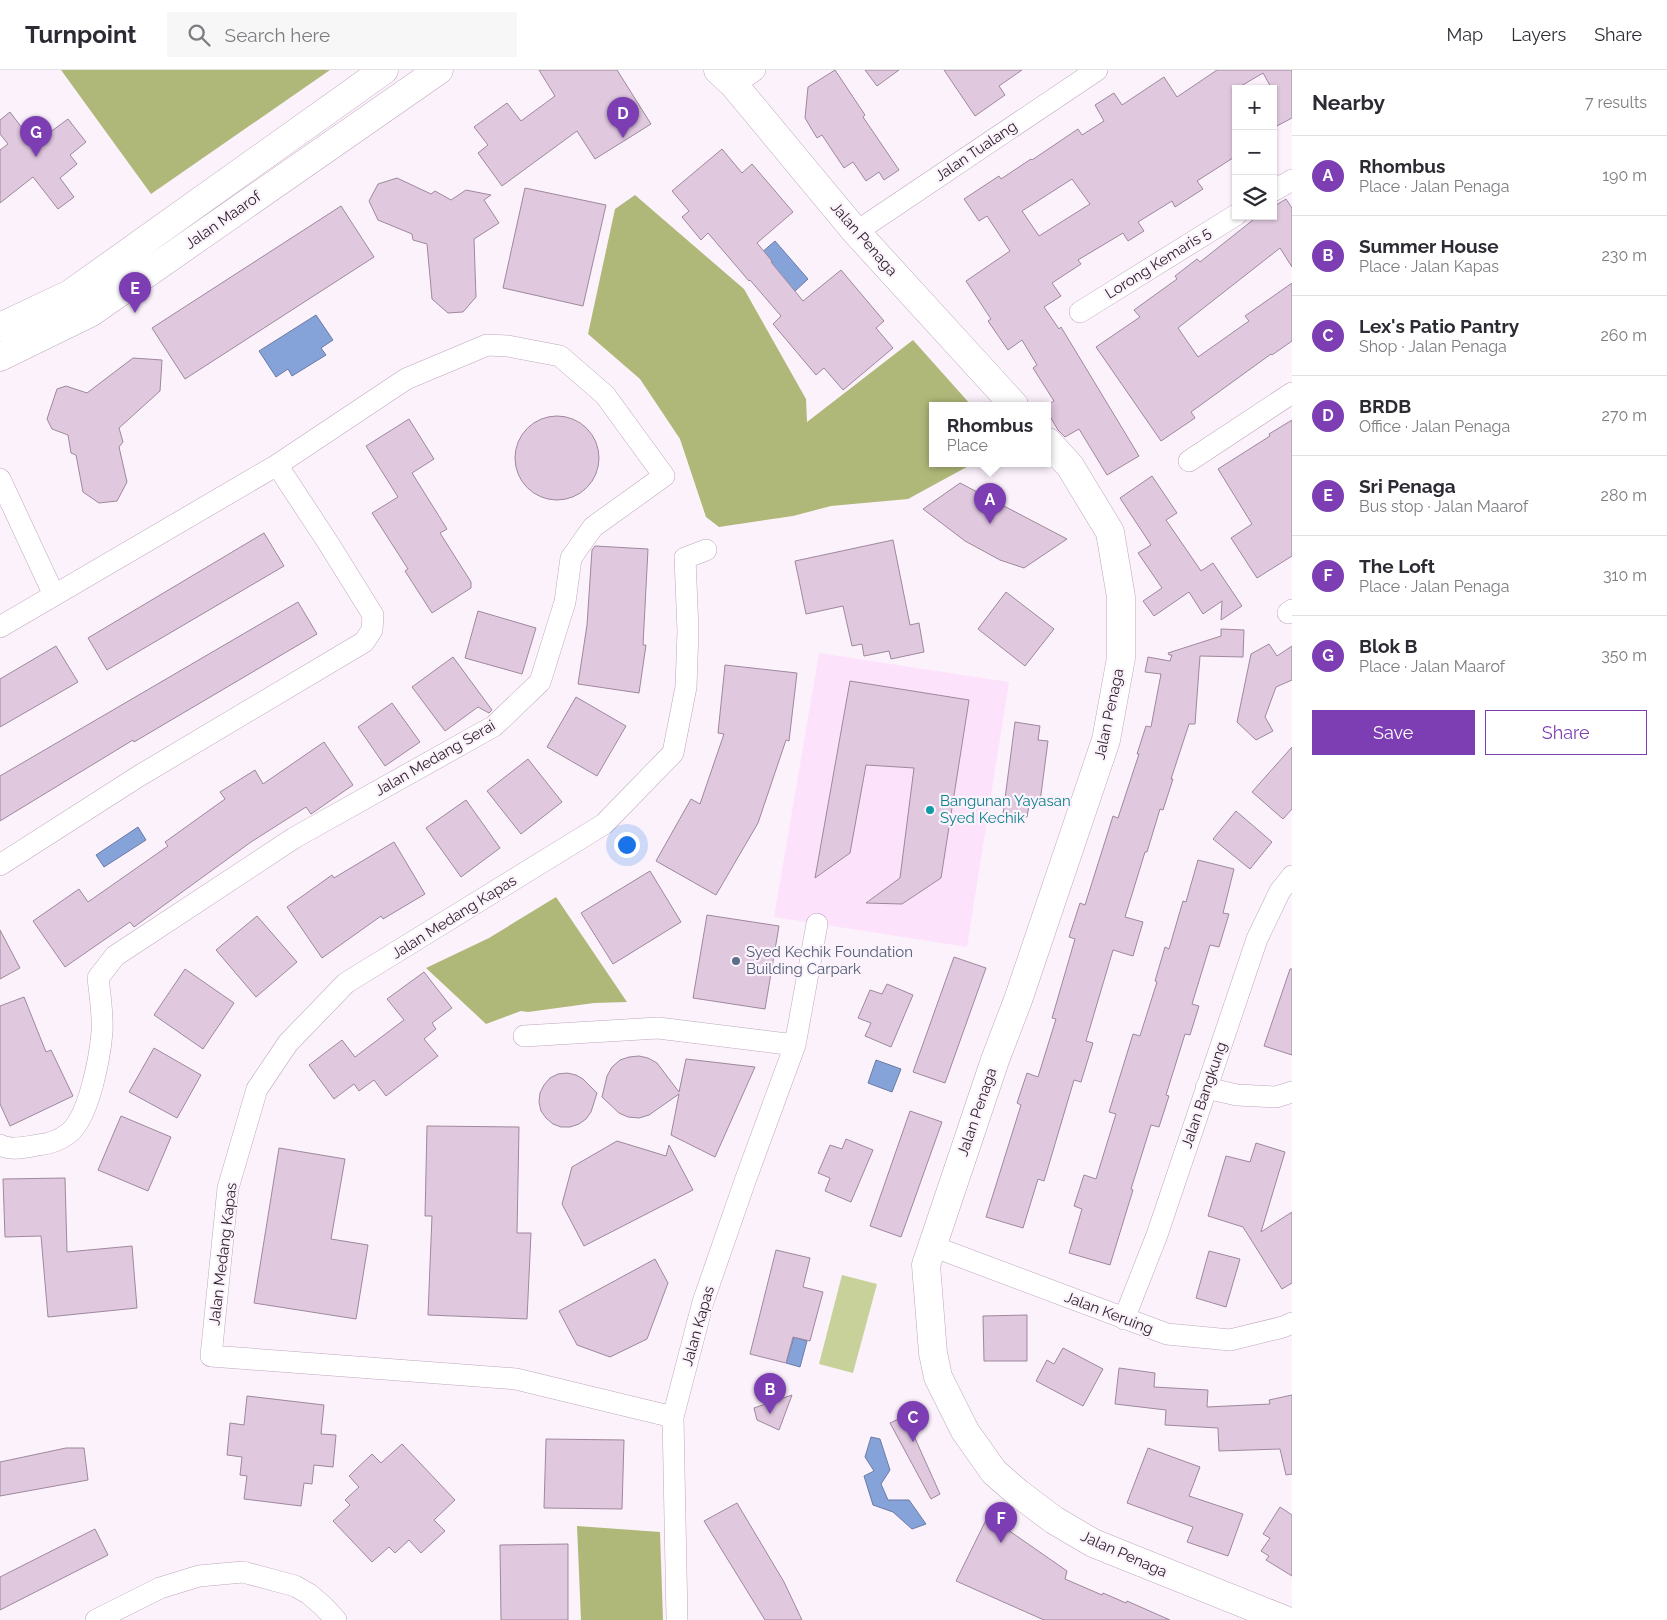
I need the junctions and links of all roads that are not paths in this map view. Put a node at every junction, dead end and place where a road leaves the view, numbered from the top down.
1 (384, 70) edge
2 (439, 70) edge
3 (1097, 70) edge
4 (736, 75) edge
5 (1292, 180) edge
6 (1277, 189) edge
7 (1232, 217) edge
8 (856, 232) junction
9 (1080, 312) dead end
10 (0, 327) edge
11 (0, 357) edge
12 (1292, 393) edge
13 (1011, 402) edge
14 (1051, 445) edge
15 (1190, 461) dead end
16 (277, 465) junction
17 (0, 479) edge
18 (706, 550) dead end
19 (54, 595) junction
20 (0, 627) edge
21 (0, 865) edge
22 (1292, 876) edge
23 (817, 924) dead end
24 (524, 1036) dead end
25 (795, 1045) junction
26 (1206, 1088) junction
27 (1292, 1092) edge
28 (0, 1145) edge
29 (932, 1246) junction
30 (1124, 1319) junction
31 (1292, 1323) edge
32 (673, 1417) junction
33 (96, 1620) edge
34 (336, 1620) edge
35 (677, 1620) edge
36 (1285, 1620) edge

1 - 10 street, Jalan Maarof
2 - 11 street, Jalan Maarof
3 - 8 street, Jalan Tualang
4 - 8 street, Jalan Penaga
5 - 6 street
7 - 9 street, Lorong Kemaris 5
8 - 13 street, Jalan Penaga
12 - 15 street
14 - 29 street, Jalan Penaga
16 - 19 street, Jalan Medang Serai
16 - 21 street
16 - 28 street, Jalan Medang Serai
17 - 19 street
18 - 32 street, Jalan Medang Kapas
19 - 20 street, Jalan Medang Serai
22 - 26 street, Jalan Bangkung
23 - 25 street, Jalan Kapas
24 - 25 street
25 - 32 street, Jalan Kapas
26 - 27 street
26 - 30 street, Jalan Bangkung
29 - 30 street, Jalan Keruing
29 - 36 street, Jalan Penaga
30 - 31 street, Jalan Keruing
32 - 35 street, Jalan Kapas
33 - 34 street

